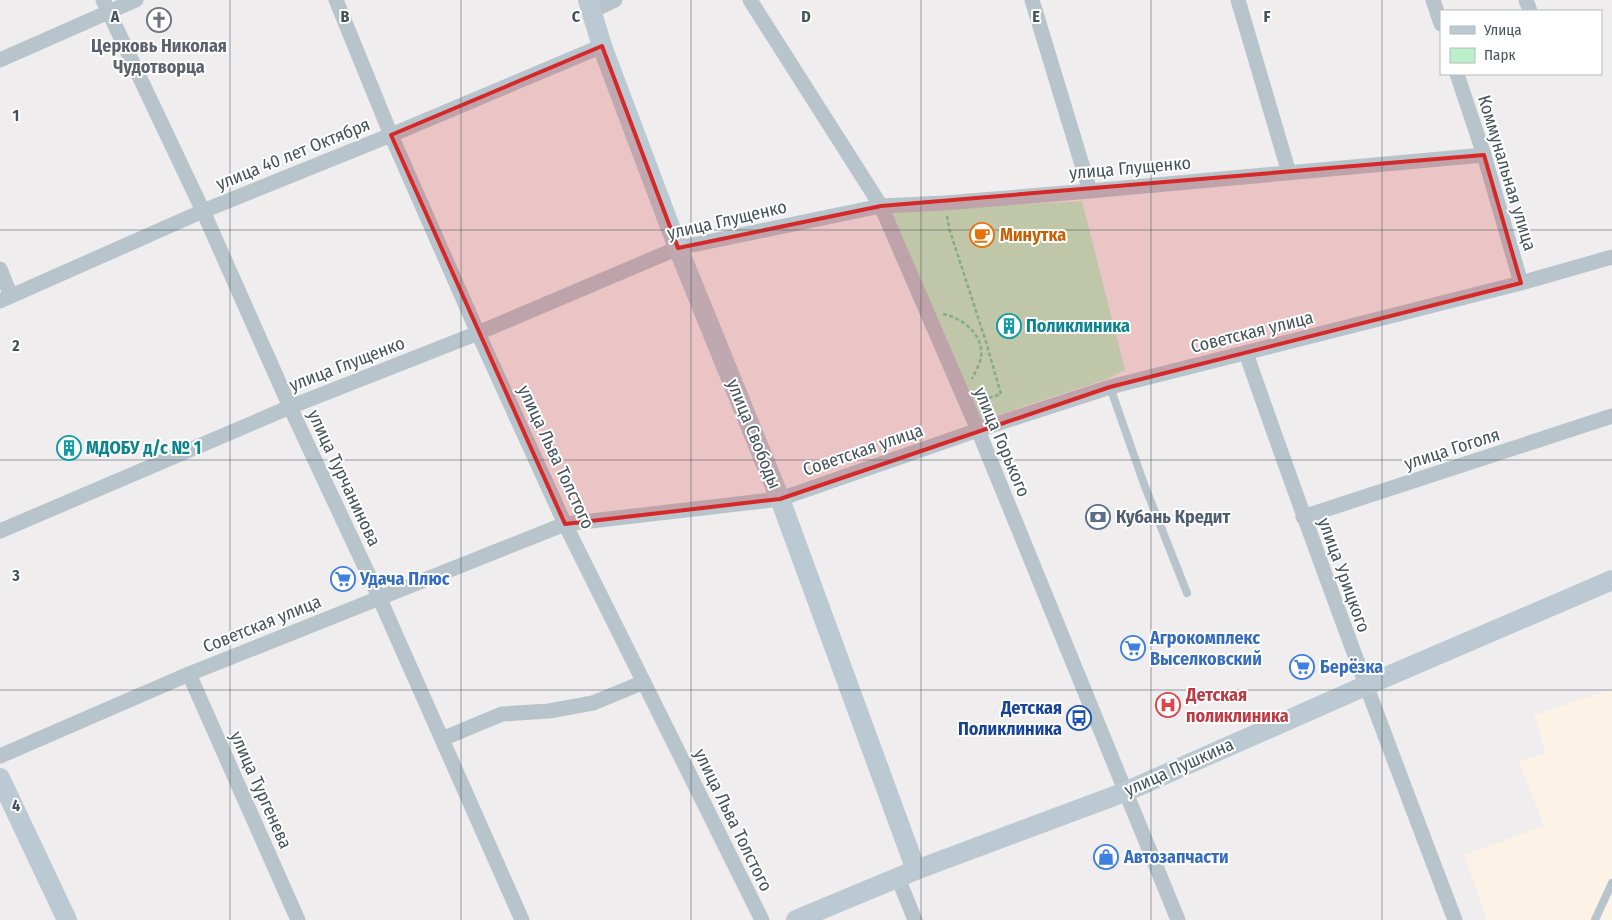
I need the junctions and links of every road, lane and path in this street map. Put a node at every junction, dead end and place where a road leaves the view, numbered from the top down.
1 (136, 0) edge
2 (336, 0) edge
3 (615, 0) edge
4 (750, 0) edge
5 (1032, 0) edge
6 (1238, 0) edge
7 (1433, 0) edge
8 (590, 5) edge
9 (106, 6) edge
10 (1440, 21) edge
11 (602, 46) junction
12 (0, 60) edge
13 (1457, 75) edge
14 (392, 135) junction
15 (1484, 155) junction
16 (1288, 174) junction
17 (1090, 191) junction
18 (945, 203) junction
19 (881, 206) junction
20 (203, 211) junction
21 (678, 248) junction
22 (1612, 257) edge
23 (0, 269) edge
24 (1521, 283) junction
25 (6, 298) edge
26 (928, 315) junction
27 (478, 333) junction
28 (986, 342) junction
29 (980, 344) junction
30 (1246, 353) junction
31 (1110, 387) junction
32 (960, 390) junction
33 (967, 405) junction
34 (290, 407) junction
35 (1612, 416) edge
36 (978, 430) junction
37 (780, 499) junction
38 (1303, 517) junction
39 (565, 524) junction
40 (0, 531) edge
41 (1612, 580) edge
42 (1187, 592) dead end
43 (379, 597) junction
44 (189, 674) junction
45 (644, 682) junction
46 (1365, 686) junction
47 (442, 738) junction
48 (0, 756) edge
49 (0, 778) edge
50 (1125, 792) junction
51 (907, 874) junction
52 (1612, 883) edge
53 (67, 920) edge
54 (298, 920) edge
55 (522, 920) edge
56 (762, 920) edge
57 (796, 920) edge
58 (915, 920) edge
59 (1178, 920) edge
60 (1455, 920) edge
61 (1595, 920) edge

1 - 9 street
2 - 14 street, улица Льва Толстого
3 - 8 street
4 - 19 street, улица Горького
5 - 17 street
6 - 16 street
7 - 10 street
8 - 11 street, улица Свободы
9 - 12 street
9 - 20 street, улица Турчанинова
11 - 14 street, улица 40 лет Октября
11 - 21 street, улица Свободы
13 - 15 street, Коммунальная улица
14 - 20 street, улица 40 лет Октября
14 - 27 street, улица Льва Толстого
15 - 16 street, улица Глущенко
15 - 24 street, Коммунальная улица
16 - 17 street, улица Глущенко
17 - 18 street, улица Глущенко
18 - 19 street, улица Глущенко
18 - 28 path
19 - 21 street, улица Глущенко
19 - 26 street, улица Горького
20 - 25 street, улица 40 лет Октября
20 - 34 street, улица Турчанинова
21 - 27 street, улица Глущенко
21 - 37 street, улица Свободы
22 - 24 street, Советская улица
23 - 25 street
24 - 30 street, Советская улица
26 - 29 path
26 - 32 street, улица Горького
27 - 34 street, улица Глущенко
27 - 39 street, улица Льва Толстого
28 - 29 path
28 - 33 path
29 - 32 path
30 - 31 street, Советская улица
30 - 38 street, улица Урицкого
31 - 36 street, Советская улица
31 - 42 lane
32 - 33 street, улица Горького
33 - 36 street, улица Горького
34 - 40 street, улица Глущенко
34 - 43 street, улица Турчанинова
35 - 38 street, улица Гоголя
36 - 37 street, Советская улица
36 - 50 street, улица Горького
37 - 39 street, Советская улица
37 - 51 street, улица Свободы
38 - 46 street, улица Урицкого
39 - 43 street, Советская улица
39 - 45 street, улица Льва Толстого
41 - 46 street, улица Пушкина
43 - 44 street, Советская улица
43 - 47 street, улица Турчанинова
44 - 48 street, Советская улица
44 - 54 street, улица Тургенева
45 - 47 street
45 - 56 street, улица Льва Толстого
46 - 50 street, улица Пушкина
46 - 60 street, улица Урицкого
47 - 55 street, улица Турчанинова
49 - 53 street
50 - 51 street, улица Пушкина
50 - 59 street, улица Горького
51 - 57 street, улица Пушкина
51 - 58 street, улица Свободы
52 - 61 lane

